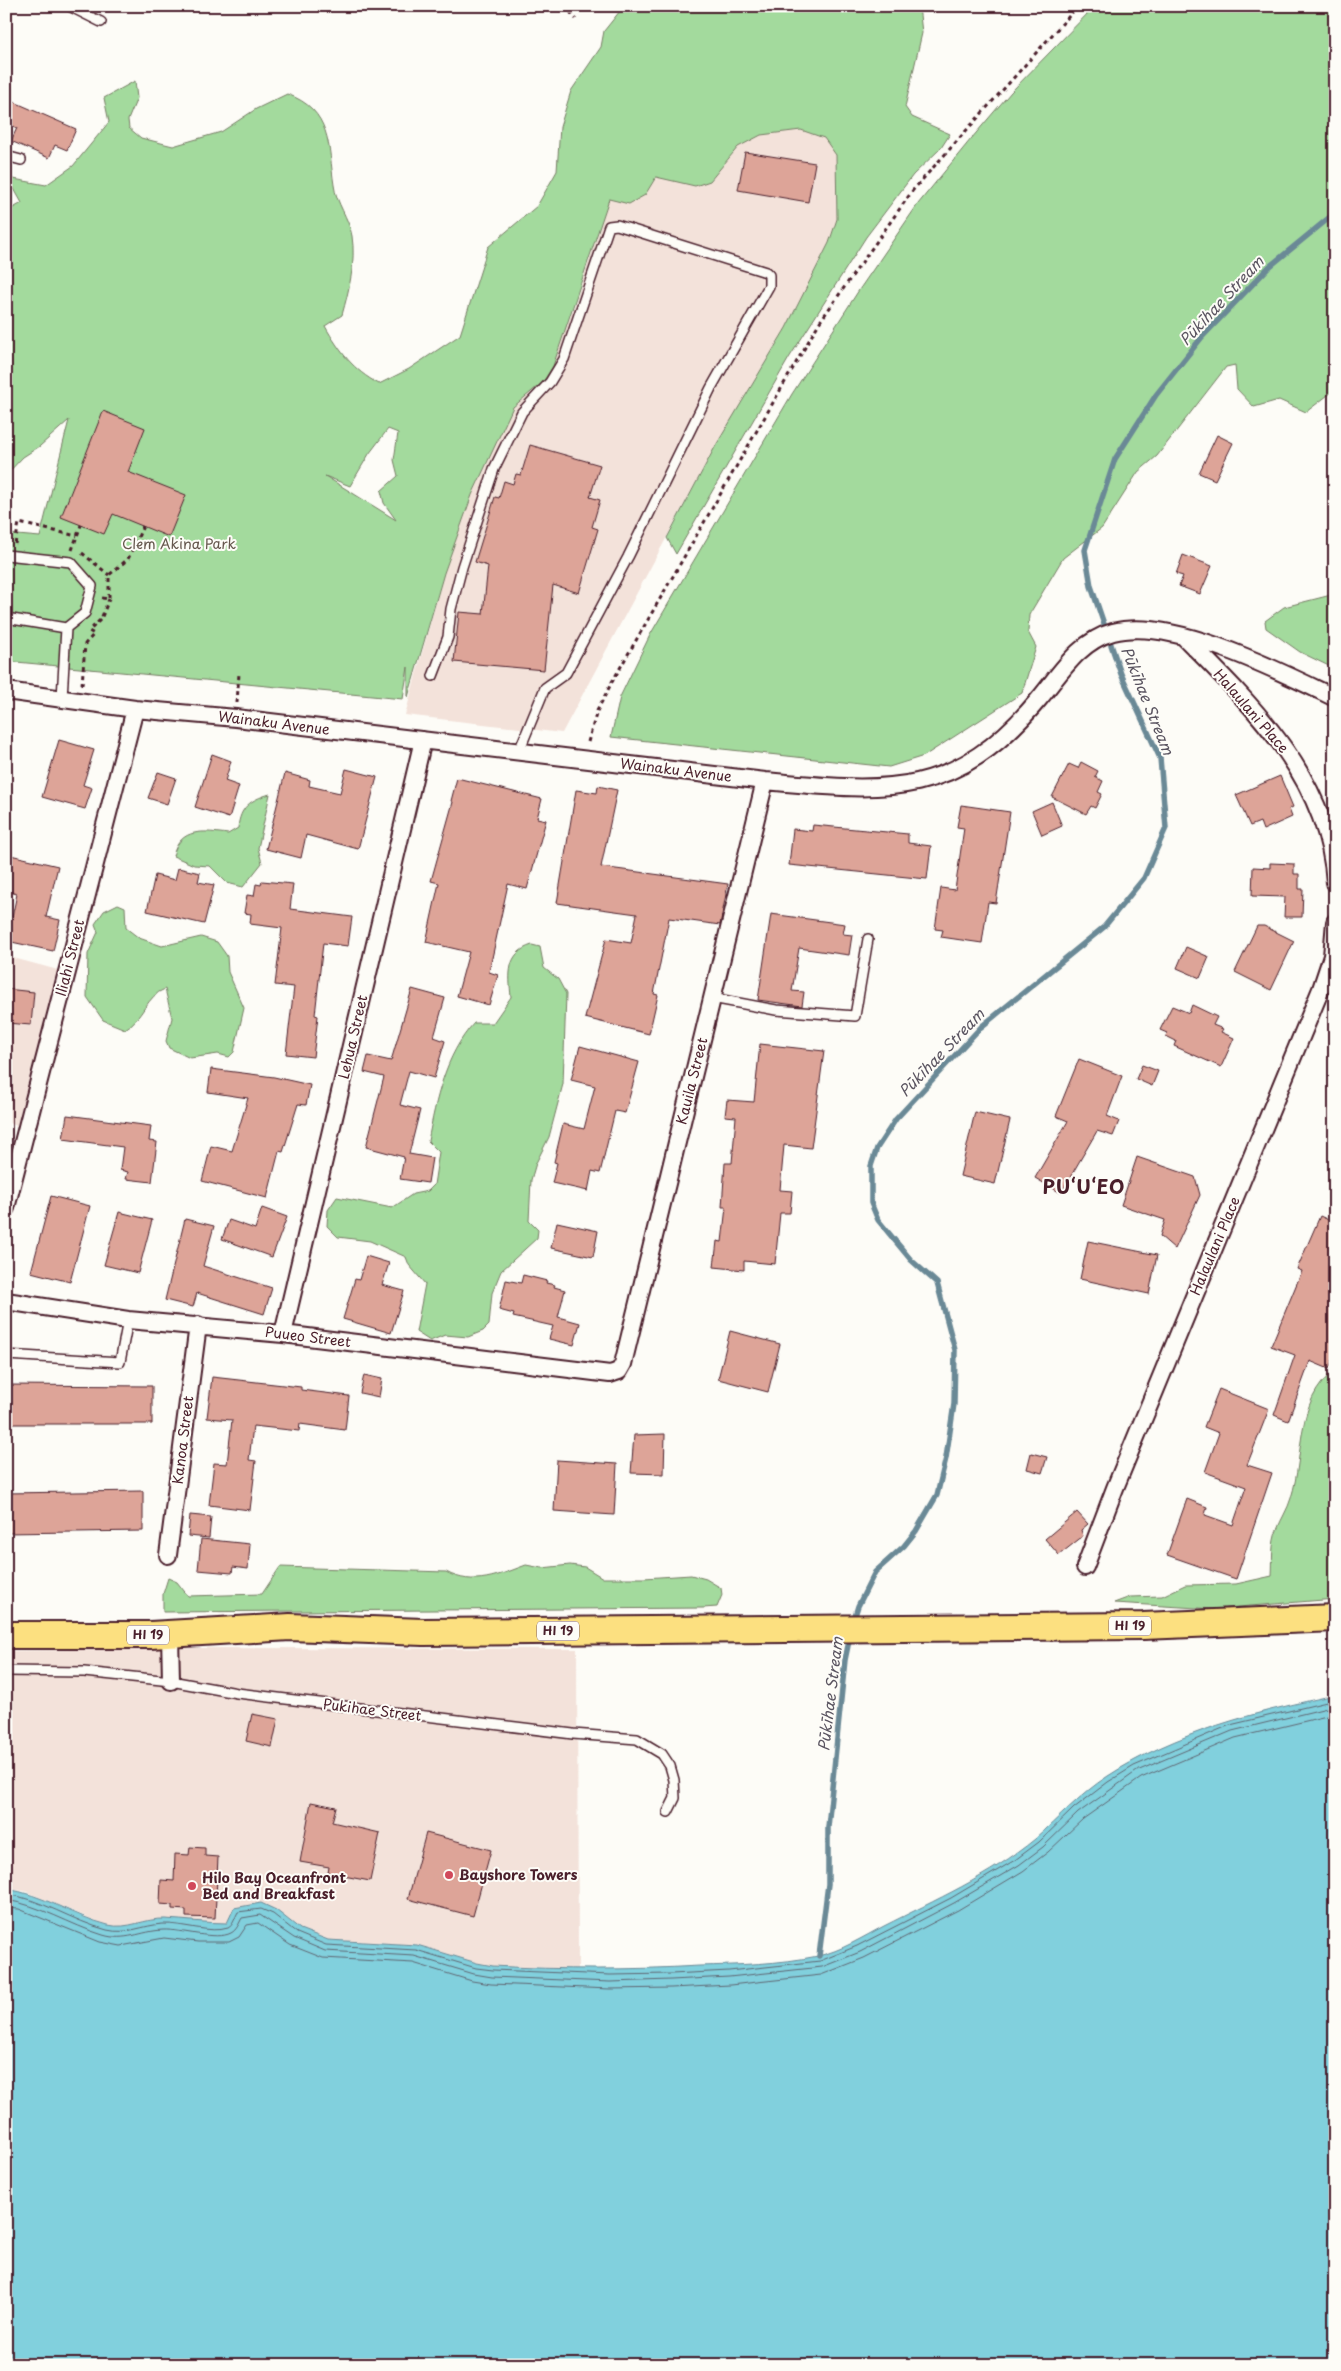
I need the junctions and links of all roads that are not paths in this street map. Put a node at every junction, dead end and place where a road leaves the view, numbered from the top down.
1 (70, 6) edge
2 (101, 22) dead end
3 (6, 156) edge
4 (22, 160) dead end
5 (10, 555) edge
6 (6, 618) edge
7 (66, 628) junction
8 (1180, 633) junction
9 (433, 676) dead end
10 (6, 691) edge
11 (62, 698) junction
12 (1335, 698) edge
13 (135, 709) junction
14 (423, 740) junction
15 (519, 751) junction
16 (765, 780) junction
17 (1335, 884) edge
18 (1335, 922) edge
19 (868, 939) dead end
20 (712, 998) junction
21 (6, 1208) edge
22 (6, 1301) edge
23 (128, 1320) junction
24 (198, 1325) junction
25 (283, 1334) junction
26 (6, 1355) edge
27 (610, 1374) joint
28 (168, 1555) dead end
29 (1085, 1567) dead end
30 (1335, 1618) edge
31 (6, 1634) edge
32 (170, 1634) junction
33 (6, 1671) edge
34 (171, 1681) junction
35 (668, 1812) dead end

1 - 2 lane
3 - 4 lane
5 - 7 lane
6 - 7 lane
7 - 11 lane
8 - 12 street, Wainaku Avenue
8 - 16 street, Wainaku Avenue
8 - 17 street, Halaulani Place
9 - 15 lane
10 - 11 street, Wainaku Avenue
11 - 13 street, Wainaku Avenue
13 - 14 street, Wainaku Avenue
13 - 21 street, Iliahi Street
14 - 15 street, Wainaku Avenue
14 - 25 street, Lehua Street
15 - 16 street, Wainaku Avenue
16 - 20 street, Kauila Street
18 - 29 street, Halaulani Place
19 - 20 lane
20 - 27 street, Kauila Street
22 - 23 street, Puueo Street
23 - 24 street, Puueo Street
23 - 26 lane
24 - 25 street, Puueo Street
24 - 28 street, Kanoa Street
25 - 27 street, Puueo Street
30 - 32 main road, HI 19
31 - 32 main road, HI 19
32 - 34 street
33 - 34 lane, Pukihae Street
34 - 35 lane, Pukihae Street

